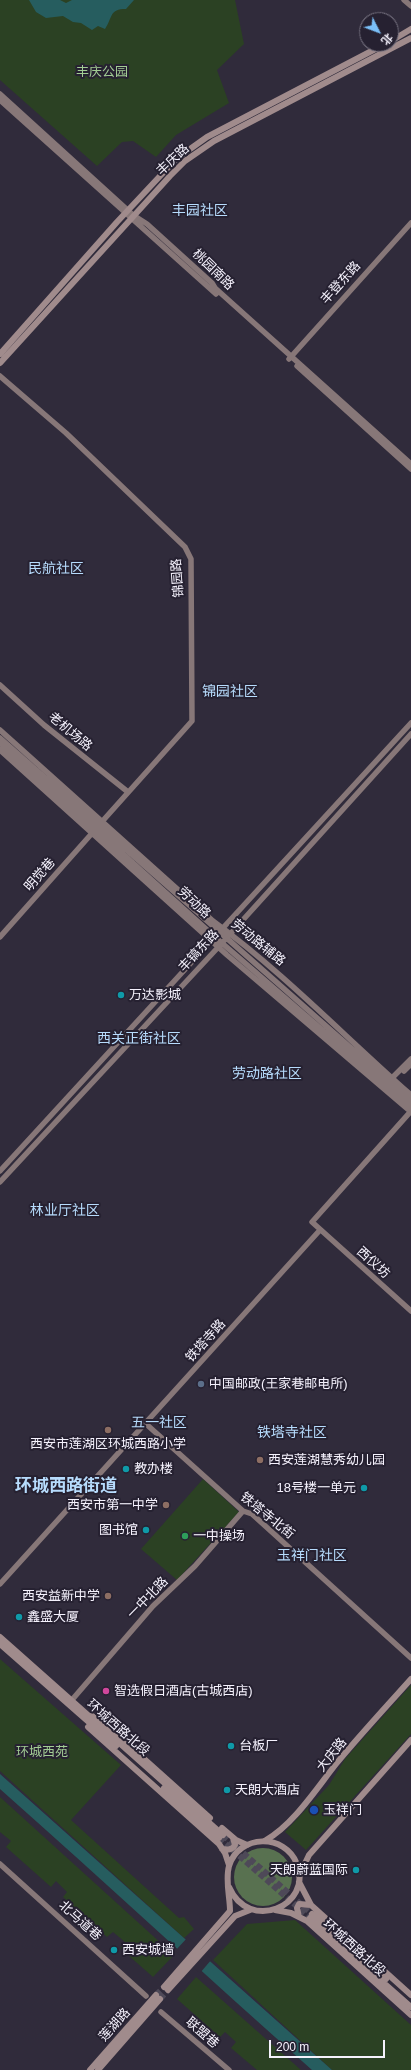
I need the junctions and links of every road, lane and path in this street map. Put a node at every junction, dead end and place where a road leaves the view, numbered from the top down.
1 (404, 0) edge
2 (409, 0) edge
3 (411, 2) edge
4 (411, 6) edge
5 (411, 29) edge
6 (399, 36) edge
7 (411, 38) edge
8 (370, 52) edge
9 (0, 94) edge
10 (0, 101) edge
11 (129, 214) junction
12 (411, 223) edge
13 (0, 354) edge
14 (290, 357) junction
15 (0, 363) edge
16 (0, 376) edge
17 (411, 464) edge
18 (411, 469) edge
19 (0, 685) edge
20 (411, 723) edge
21 (0, 730) edge
22 (411, 734) edge
23 (0, 738) edge
24 (0, 743) edge
25 (0, 750) edge
26 (128, 792) junction
27 (97, 827) junction
28 (217, 935) junction
29 (0, 937) edge
30 (224, 940) junction
31 (411, 1058) edge
32 (411, 1064) edge
33 (387, 1083) junction
34 (411, 1096) edge
35 (411, 1101) edge
36 (411, 1107) edge
37 (411, 1112) edge
38 (0, 1170) edge
39 (0, 1182) edge
40 (320, 1230) junction
41 (411, 1311) edge
42 (145, 1423) junction
43 (243, 1512) junction
44 (0, 1584) edge
45 (0, 1637) edge
46 (0, 1644) edge
47 (411, 1658) edge
48 (411, 1679) edge
49 (71, 1701) junction
50 (81, 1713) junction
51 (411, 1740) edge
52 (221, 1836) tunnel mouth
53 (233, 1838) junction
54 (266, 1840) junction
55 (247, 1845) junction
56 (222, 1849) junction
57 (0, 1864) edge
58 (229, 1865) junction
59 (299, 1880) junction
60 (229, 1887) junction
61 (311, 1905) junction
62 (250, 1910) junction
63 (275, 1910) junction
64 (230, 1917) junction
65 (299, 1917) junction
66 (166, 1989) tunnel mouth
67 (411, 1995) edge
68 (146, 1996) dead end
69 (411, 2001) edge
70 (411, 2007) edge
71 (161, 2012) dead end
72 (411, 2015) edge
73 (90, 2070) edge
74 (98, 2070) edge
75 (229, 2070) edge

1 - 4 street
2 - 3 street
5 - 6 main road
7 - 11 main road, 丰庆路
8 - 11 main road, 丰庆路
9 - 11 street, 桃园南路
10 - 11 street, 桃园南路
11 - 13 main road, 丰庆路
11 - 14 street, 桃园南路
11 - 15 main road, 丰庆路
12 - 14 street, 丰登东路
14 - 17 street, 桃园南路
14 - 18 street, 桃园南路
16 - 26 street, 锦园路
19 - 26 street, 老机场路
20 - 28 street, 丰镐东路
21 - 27 street
22 - 30 street, 丰镐东路
23 - 27 street, 劳动路
24 - 27 street, 劳动路
25 - 27 street
26 - 27 street, 锦园路
27 - 28 street, 劳动路
27 - 28 street
27 - 29 street, 明觉巷
28 - 30 street, 劳动路
28 - 30 street
28 - 38 street, 丰镐东路
30 - 33 street, 劳动路
30 - 33 street
30 - 39 street, 丰镐东路
31 - 33 street
32 - 33 street
33 - 34 street
33 - 35 street, 劳动路
33 - 36 street, 劳动路
33 - 37 street
37 - 40 street
40 - 41 street, 西仪坊
40 - 42 street, 铁塔寺路
42 - 43 street, 铁塔寺北街
42 - 44 street, 铁塔寺路
43 - 47 street, 铁塔寺北街
43 - 49 street, 一中北路
45 - 49 main road, 环城西路北段
46 - 50 main road, 环城西路北段
48 - 54 main road, 大庆路
49 - 50 main road, 环城西路北段
50 - 52 main road, 环城西路北段
50 - 53 main road
50 - 56 main road
51 - 59 main road
53 - 55 main road
53 - 56 main road
54 - 55 main road
54 - 59 main road
55 - 58 main road
56 - 58 main road
57 - 68 street, 北马道巷
58 - 60 main road
59 - 61 main road, 环城西路北段
59 - 63 main road
60 - 62 main road
60 - 64 main road
61 - 65 main road
61 - 67 main road, 环城西路北段
62 - 63 main road
62 - 64 main road
63 - 65 main road, 环城西路北段
64 - 66 main road
65 - 72 main road, 环城西路北段
69 - 70 main road, 环城西路北段
71 - 75 street, 联盟巷
73 - 74 main road, 莲湖路

